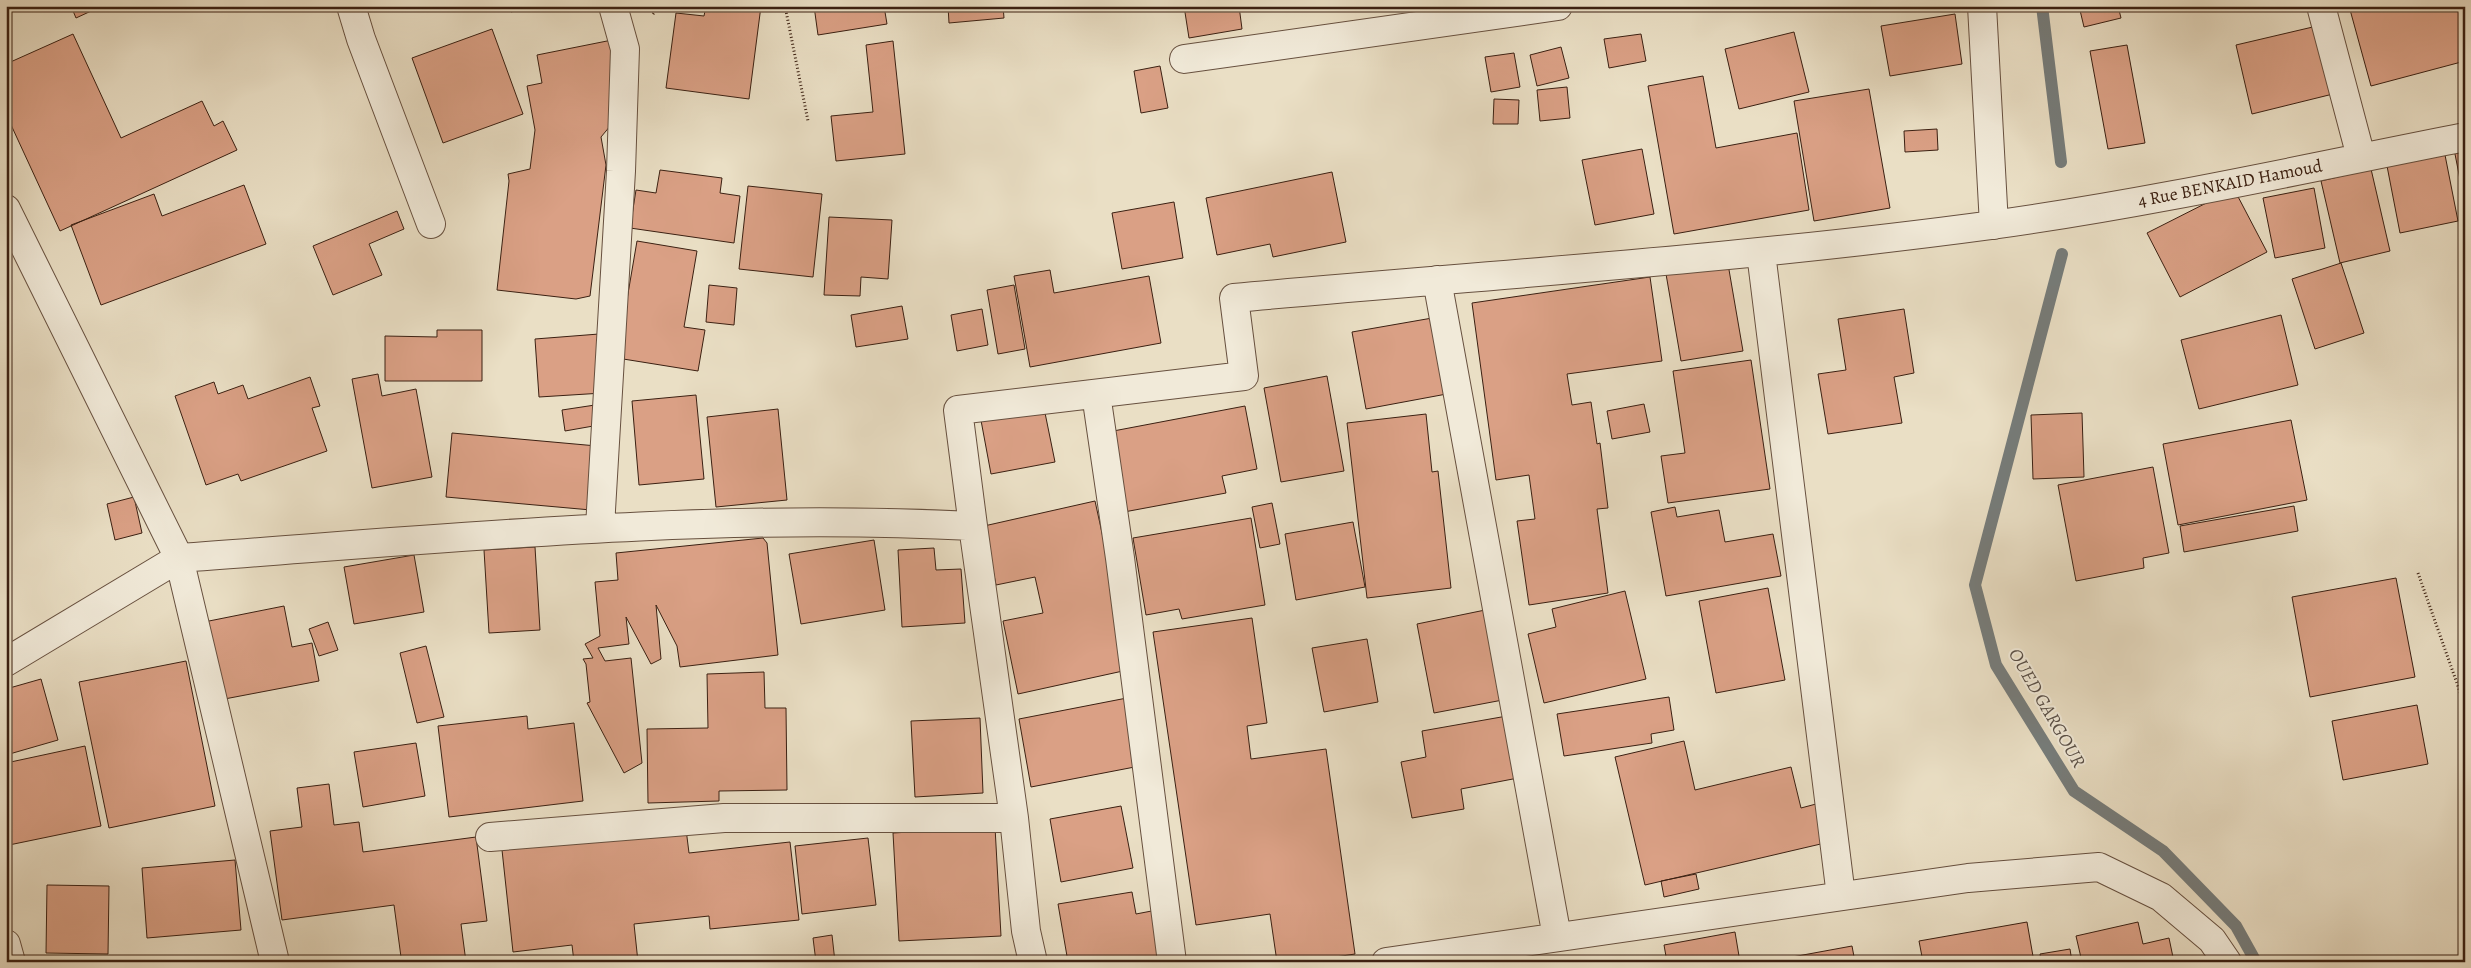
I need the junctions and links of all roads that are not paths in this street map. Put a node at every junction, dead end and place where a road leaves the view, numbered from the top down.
1 (352, 6) edge
2 (613, 6) edge
3 (1558, 6) edge
4 (1982, 6) edge
5 (2321, 6) edge
6 (1184, 59) dead end
7 (2465, 137) edge
8 (2361, 157) junction
9 (6, 209) edge
10 (431, 224) dead end
11 (1994, 225) junction
12 (1761, 253) junction
13 (1437, 280) junction
14 (1096, 394) junction
15 (973, 526) junction
16 (600, 527) junction
17 (179, 558) junction
18 (6, 662) edge
19 (1014, 818) junction
20 (490, 837) dead end
21 (1841, 896) junction
22 (1557, 937) junction
23 (6, 944) edge
24 (1423, 959) edge
25 (11, 962) edge
26 (276, 962) edge
27 (1033, 962) edge
28 (1172, 962) edge
29 (1386, 962) edge
30 (2227, 962) edge

1 - 10 street
2 - 16 street
3 - 6 street
4 - 11 street
5 - 8 street
7 - 8 street, 4 Rue BENKAID Hamoud
8 - 11 street, 4 Rue BENKAID Hamoud
9 - 17 street
11 - 12 street, 4 Rue BENKAID Hamoud
12 - 13 street, 4 Rue BENKAID Hamoud
12 - 21 street
13 - 14 street, 4 Rue BENKAID Hamoud
13 - 22 street
14 - 15 street
14 - 28 street
15 - 16 street
15 - 19 street
16 - 17 street
17 - 18 street
17 - 26 street
19 - 20 street
19 - 27 street
21 - 22 street
21 - 30 street
22 - 24 street
23 - 25 street
24 - 29 street

